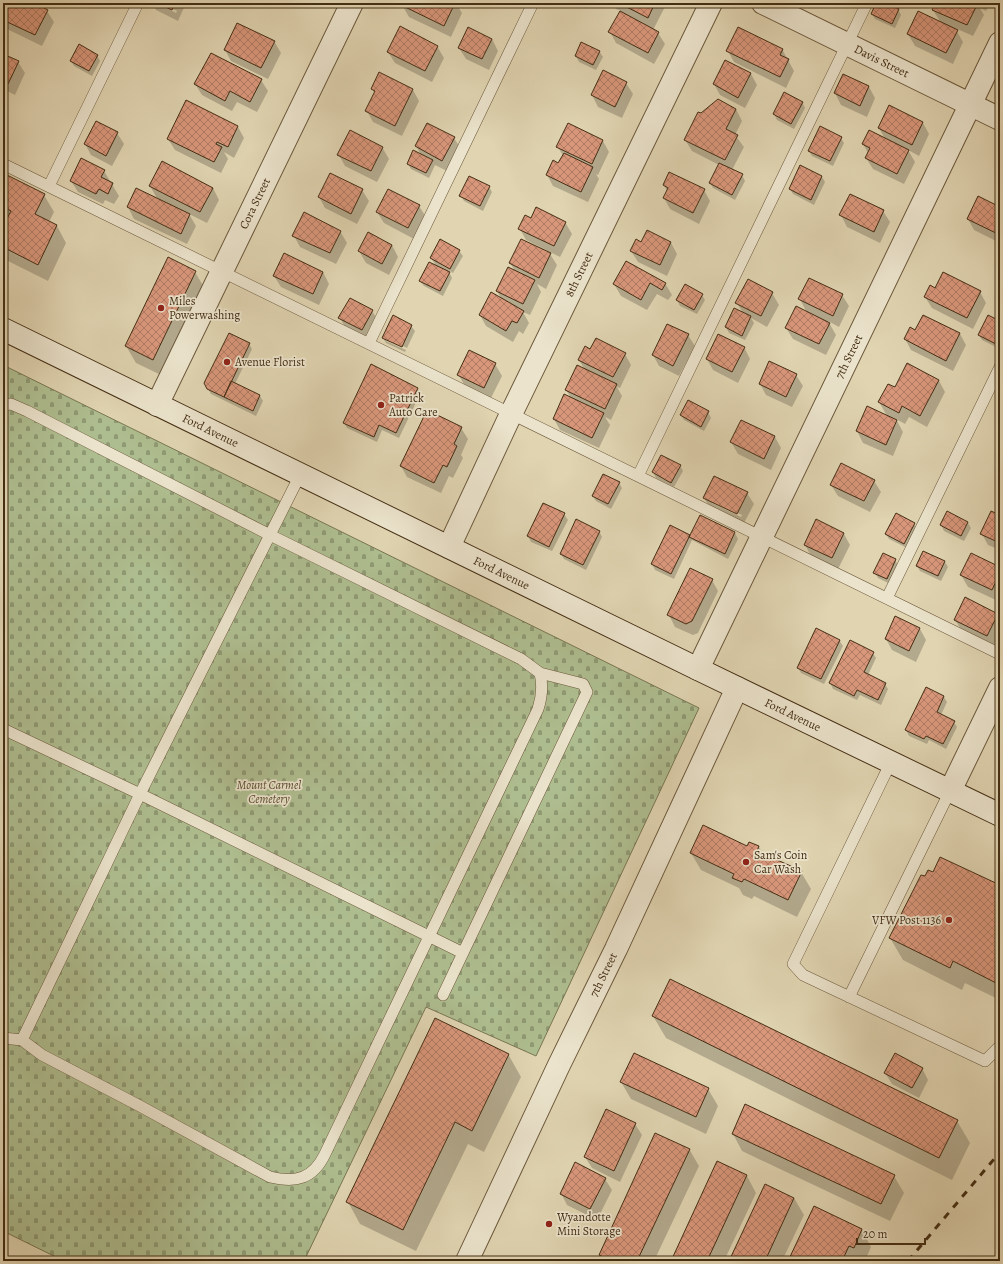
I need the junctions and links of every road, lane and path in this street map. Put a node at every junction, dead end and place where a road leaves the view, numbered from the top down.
1 (138, 3) edge
2 (352, 3) edge
3 (533, 3) edge
4 (711, 3) edge
5 (763, 3) edge
6 (867, 3) edge
7 (1000, 43) edge
8 (847, 45) junction
9 (970, 105) junction
10 (1000, 119) edge
11 (3, 164) edge
12 (49, 186) junction
13 (222, 271) junction
14 (3, 329) edge
15 (369, 343) junction
16 (1000, 367) edge
17 (3, 405) edge
18 (158, 405) junction
19 (511, 414) junction
20 (300, 475) junction
21 (638, 476) junction
22 (270, 535) junction
23 (762, 537) junction
24 (449, 547) junction
25 (887, 598) junction
26 (1000, 654) edge
27 (698, 669) junction
28 (540, 673) junction
29 (736, 688) junction
30 (1000, 688) edge
31 (3, 729) edge
32 (891, 762) junction
33 (950, 791) junction
34 (140, 794) junction
35 (1000, 815) edge
36 (429, 936) junction
37 (463, 953) junction
38 (442, 995) dead end
39 (849, 997) junction
40 (3, 1038) edge
41 (22, 1040) junction
42 (1000, 1046) edge
43 (467, 1261) edge

1 - 12 lane
2 - 13 street, Cora Street
3 - 15 lane
4 - 19 street, 8th Street
5 - 8 street, Davis Street
6 - 8 lane
7 - 9 street, 7th Street
8 - 9 street, Davis Street
8 - 21 lane
9 - 10 street, Davis Street
9 - 23 street, 7th Street
11 - 12 lane
12 - 13 lane
13 - 15 lane
13 - 18 street, Cora Street
14 - 18 street, Ford Avenue
15 - 19 lane
16 - 25 lane
17 - 22 lane
18 - 20 street, Ford Avenue
19 - 21 lane
19 - 24 street, 8th Street
20 - 22 lane
20 - 24 street, Ford Avenue
21 - 23 lane
22 - 28 lane
22 - 34 lane
23 - 25 lane
23 - 27 street, 7th Street
24 - 27 street, Ford Avenue
25 - 26 lane
27 - 29 street, Ford Avenue
28 - 36 lane
28 - 37 lane
29 - 32 street, Ford Avenue
29 - 43 street, 7th Street
30 - 33 street
31 - 34 lane
32 - 33 street, Ford Avenue
32 - 39 lane
33 - 35 street, Ford Avenue
33 - 39 lane
34 - 36 lane
34 - 41 lane
36 - 37 lane
36 - 41 lane
37 - 38 lane
39 - 42 lane
40 - 41 lane

